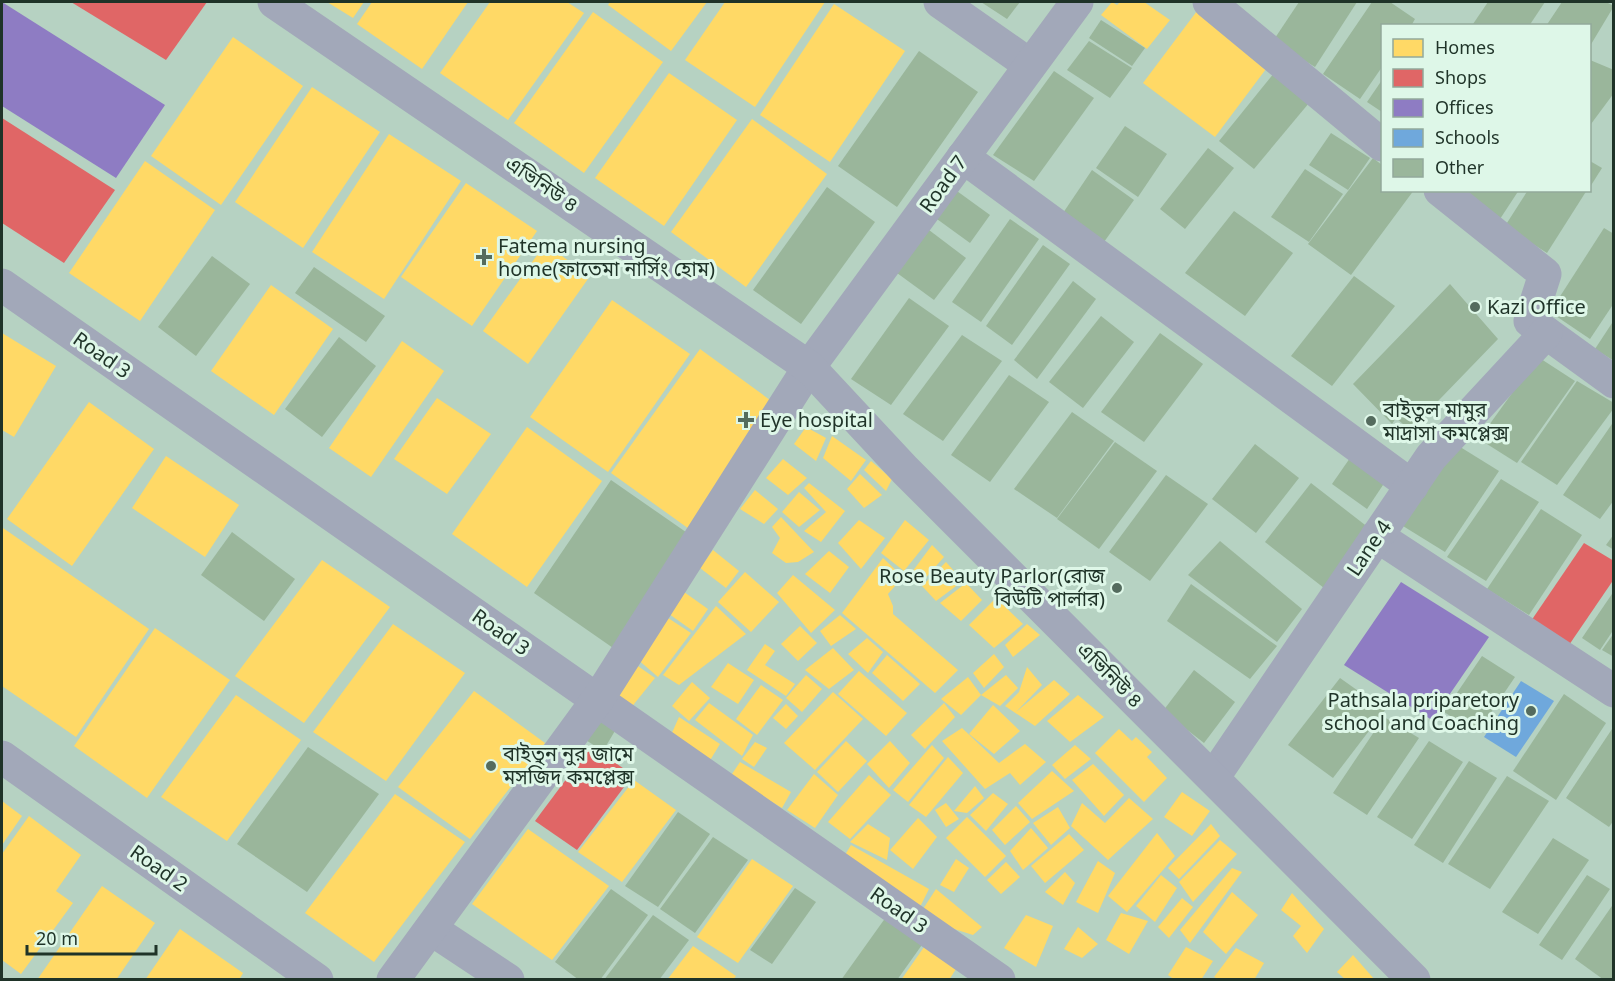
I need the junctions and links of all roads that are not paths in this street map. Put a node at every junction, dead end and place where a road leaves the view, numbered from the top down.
1 (274, 2) edge
2 (940, 2) edge
3 (1077, 2) edge
4 (1209, 2) edge
5 (1030, 64) junction
6 (1381, 143) edge
7 (963, 157) junction
8 (1442, 192) edge
9 (2, 285) edge
10 (1546, 333) junction
11 (809, 367) junction
12 (1614, 382) edge
13 (1412, 486) junction
14 (1377, 536) junction
15 (1614, 691) edge
16 (598, 699) junction
17 (2, 757) edge
18 (1213, 778) junction
19 (431, 928) junction
20 (317, 980) edge
21 (393, 980) edge
22 (508, 980) edge
23 (999, 980) edge
24 (1414, 980) edge

1 - 11 street, এভিনিউ ৪
2 - 5 street
3 - 5 street, Road 7
4 - 6 street
5 - 7 street, Road 7
7 - 11 street, Road 7
7 - 13 street
8 - 10 street
9 - 16 street, Road 3
10 - 12 street
10 - 13 street, Lane 4
11 - 16 street
11 - 18 street, এভিনিউ ৪
13 - 14 street, Lane 4
14 - 15 street
14 - 18 street, Lane 4
16 - 19 street
16 - 23 street, Road 3
17 - 20 street, Road 2
18 - 24 street, এভিনিউ ৪
19 - 21 street
19 - 22 street

